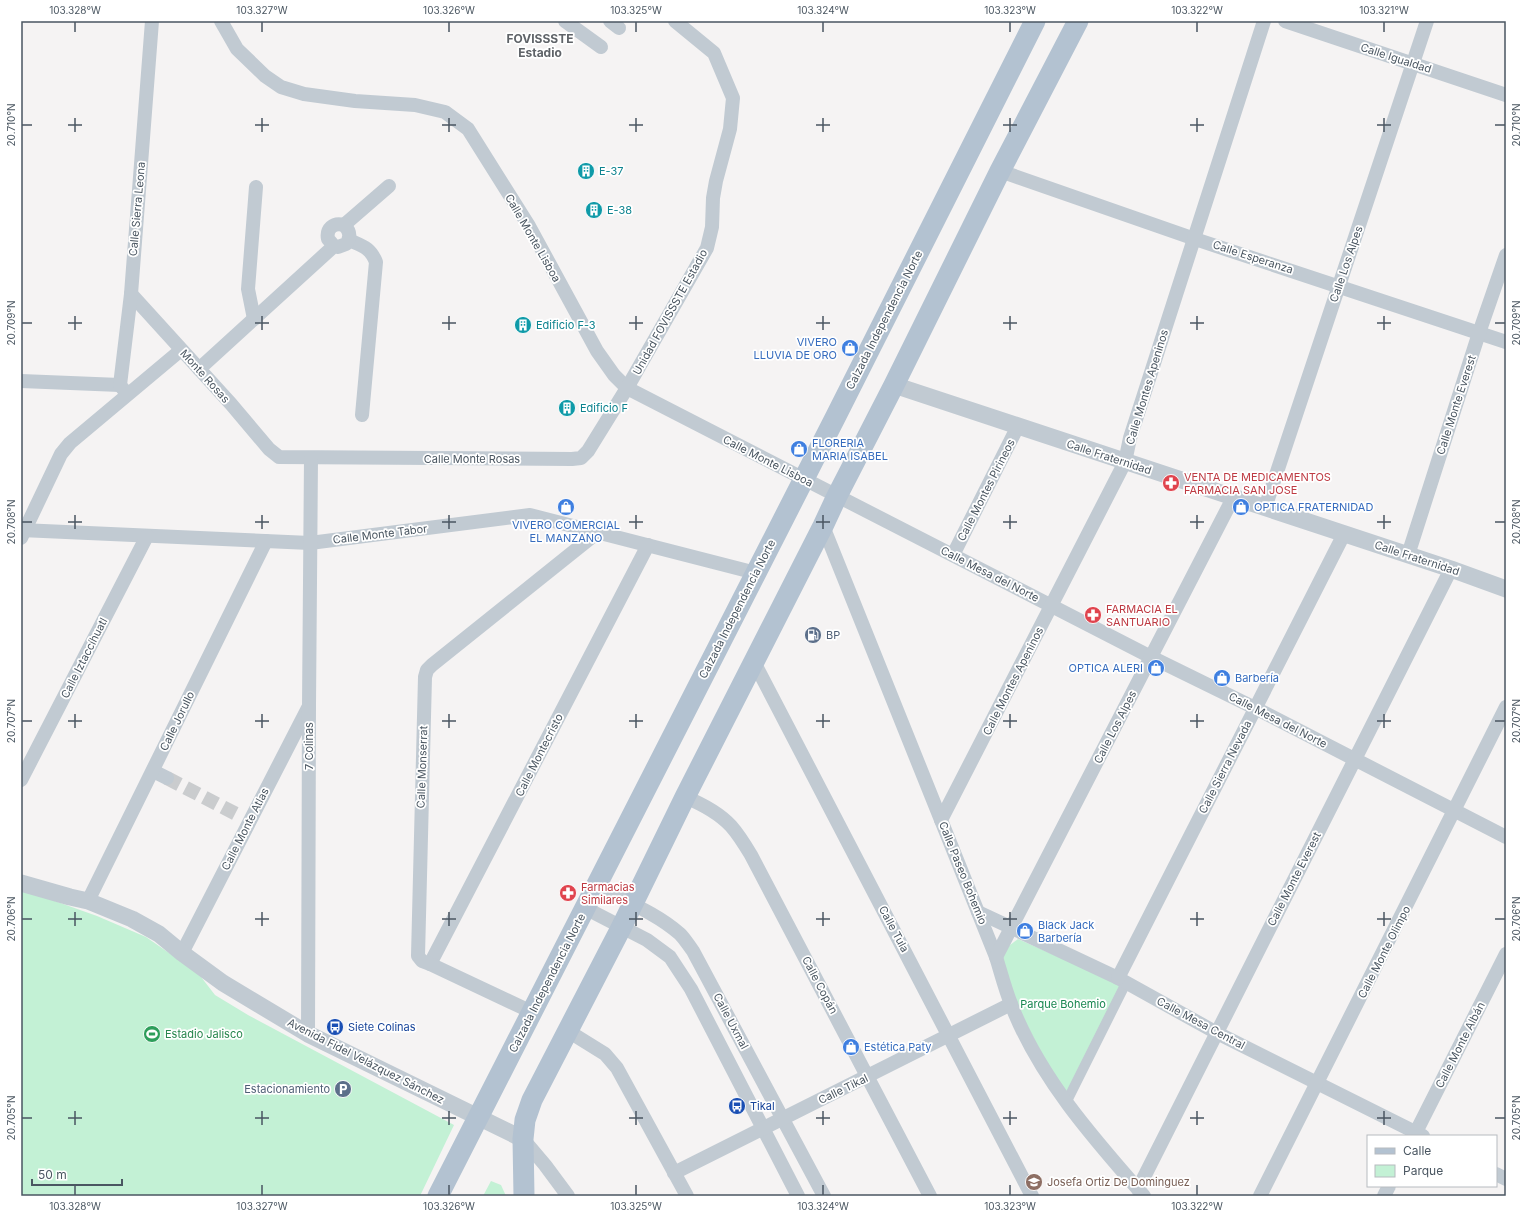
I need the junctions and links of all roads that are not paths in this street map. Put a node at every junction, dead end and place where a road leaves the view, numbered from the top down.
1 (152, 21) edge
2 (222, 21) edge
3 (674, 21) edge
4 (1035, 21) edge
5 (1078, 21) edge
6 (1264, 21) edge
7 (1285, 21) edge
8 (1428, 21) edge
9 (569, 22) edge
10 (601, 47) dead end
11 (1413, 63) junction
12 (1506, 95) edge
13 (1000, 172) junction
14 (389, 186) dead end
15 (256, 187) dead end
16 (344, 225) junction
17 (1195, 239) junction
18 (349, 240) junction
19 (334, 246) junction
20 (1506, 255) edge
21 (1339, 286) junction
22 (131, 294) junction
23 (254, 318) junction
24 (1479, 333) junction
25 (1506, 342) edge
26 (181, 350) junction
27 (199, 369) junction
28 (21, 381) edge
29 (894, 385) junction
30 (628, 388) junction
31 (124, 390) junction
32 (362, 415) dead end
33 (1018, 426) junction
34 (279, 457) joint
35 (311, 458) junction
36 (1125, 462) junction
37 (803, 479) junction
38 (837, 496) junction
39 (1233, 498) junction
40 (1264, 508) junction
41 (823, 526) junction
42 (598, 532) junction
43 (22, 533) edge
44 (1344, 534) junction
45 (147, 536) junction
46 (266, 541) junction
47 (310, 543) junction
48 (648, 545) junction
49 (953, 555) junction
50 (1408, 555) junction
51 (1451, 569) junction
52 (756, 573) junction
53 (1506, 589) edge
54 (1052, 606) junction
55 (1151, 657) junction
56 (754, 662) junction
57 (309, 706) junction
58 (1506, 707) edge
59 (1255, 708) junction
60 (1355, 759) junction
61 (153, 771) junction
62 (167, 778) tunnel mouth
63 (21, 780) edge
64 (685, 797) junction
65 (1455, 810) junction
66 (941, 820) junction
67 (1506, 836) edge
68 (21, 883) edge
69 (596, 886) junction
70 (88, 901) junction
71 (632, 904) junction
72 (585, 908) junction
73 (978, 912) junction
74 (621, 928) junction
75 (1011, 929) junction
76 (182, 953) junction
77 (1506, 954) edge
78 (996, 957) junction
79 (430, 964) junction
80 (1122, 981) junction
81 (1011, 1004) junction
82 (532, 1012) junction
83 (568, 1030) junction
84 (1217, 1032) junction
85 (308, 1034) junction
86 (949, 1036) junction
87 (868, 1077) junction
88 (1317, 1083) junction
89 (1066, 1103) junction
90 (479, 1118) junction
91 (783, 1118) junction
92 (763, 1129) junction
93 (1417, 1135) edge
94 (523, 1139) junction
95 (674, 1173) junction
96 (1497, 1174) edge
97 (1506, 1179) edge
98 (1388, 1187) edge
99 (1141, 1193) edge
100 (438, 1196) edge
101 (524, 1196) edge
102 (568, 1196) edge
103 (687, 1196) edge
104 (798, 1196) edge
105 (824, 1196) edge
106 (930, 1196) edge
107 (1032, 1196) edge
108 (1260, 1196) edge
109 (1384, 1196) edge

1 - 22 street, Calle Sierra Leona
2 - 30 street, Calle Monte Lisboa
3 - 30 street, Unidad FOVISSSTE Estadio
4 - 37 main road, Calzada Independencia Norte
5 - 13 main road
6 - 17 street, Calle Montes Apeninos
7 - 11 street, Calle Igualdad
8 - 11 street, Calle Los Alpes
9 - 10 street
11 - 12 street, Calle Igualdad
11 - 21 street, Calle Los Alpes
13 - 17 street, Calle Esperanza
13 - 29 main road
14 - 16 street
15 - 23 street
16 - 18 street
16 - 19 street
17 - 21 street, Calle Esperanza
17 - 36 street, Calle Montes Apeninos
18 - 19 street
18 - 32 street
19 - 23 street
20 - 24 street, Calle Monte Everest
21 - 24 street, Calle Esperanza
21 - 40 street, Calle Los Alpes
22 - 26 street, Monte Rosas
22 - 31 street, Calle Sierra Leona
23 - 27 street
24 - 25 street, Calle Esperanza
24 - 50 street, Calle Monte Everest
26 - 27 street, Monte Rosas
26 - 31 street
27 - 34 street, Monte Rosas
28 - 31 street
29 - 33 street, Calle Fraternidad
29 - 38 main road
30 - 35 street, Calle Monte Rosas
30 - 37 street, Calle Monte Lisboa
31 - 43 street
33 - 36 street, Calle Fraternidad
33 - 49 street, Calle Montes Pirineos
34 - 35 street, Calle Monte Rosas
35 - 47 street, 7 Colinas
36 - 39 street, Calle Fraternidad
36 - 54 street, Calle Montes Apeninos
37 - 38 street, Calle Monte Lisboa
37 - 52 main road, Calzada Independencia Norte
38 - 41 main road
38 - 49 street, Calle Mesa del Norte
39 - 40 street, Calle Fraternidad
39 - 55 street, Calle Los Alpes
40 - 44 street, Calle Fraternidad
41 - 56 main road
41 - 66 street, Calle Paseo Bohemio
42 - 47 street, Calle Monte Tabor
42 - 48 street, Calle Monte Tabor
42 - 79 street, Calle Monserrat
43 - 45 street, Calle Monte Tabor
44 - 50 street, Calle Fraternidad
44 - 59 street, Calle Sierra Nevada
45 - 46 street, Calle Monte Tabor
45 - 63 street, Calle Iztaccíhuatl
46 - 47 street, Calle Monte Tabor
46 - 61 street, Calle Jorullo
47 - 57 street, 7 Colinas
48 - 52 street, Calle Monte Tabor
48 - 79 street, Calle Montecristo
49 - 54 street, Calle Mesa del Norte
50 - 51 street, Calle Fraternidad
51 - 53 street, Calle Fraternidad
51 - 60 street, Calle Monte Everest
52 - 69 main road, Calzada Independencia Norte
54 - 55 street, Calle Mesa del Norte
54 - 66 street, Calle Montes Apeninos
55 - 59 street, Calle Mesa del Norte
55 - 75 street, Calle Los Alpes
56 - 64 main road
56 - 86 street, Calle Tula
57 - 76 street, Calle Monte Atlas
57 - 85 street, 7 Colinas
58 - 65 street, Calle Monte Olimpo
59 - 60 street, Calle Mesa del Norte
59 - 80 street, Calle Sierra Nevada
60 - 65 street, Calle Mesa del Norte
60 - 84 street, Calle Monte Everest
61 - 62 street
61 - 70 street, Calle Jorullo
64 - 71 main road
64 - 87 street, Calle Copán
65 - 67 street, Calle Mesa del Norte
65 - 88 street, Calle Monte Olimpo
66 - 73 street, Calle Paseo Bohemio
68 - 70 street, Avenida Fidel Velázquez Sánchez
69 - 71 street, Calle Uxmal
69 - 72 main road, Calzada Independencia Norte
70 - 76 street, Avenida Fidel Velázquez Sánchez
71 - 74 main road
71 - 91 street, Calle Uxmal
72 - 74 street, Calle Uxmal
72 - 82 main road, Calzada Independencia Norte
73 - 75 street, Calle Mesa Central
73 - 78 street, Calle Paseo Bohemio
74 - 83 main road
74 - 92 street, Calle Uxmal
75 - 78 street, Calle Los Alpes
75 - 80 street, Calle Mesa Central
76 - 85 street, Avenida Fidel Velázquez Sánchez
77 - 93 street, Calle Monte Albán
78 - 81 street, Calle Paseo Bohemio
79 - 82 street, Calle Monserrat
80 - 84 street, Calle Mesa Central
80 - 89 street, Calle Sierra Nevada
81 - 86 street, Calle Tikal
81 - 89 street, Calle Paseo Bohemio
82 - 90 main road, Calzada Independencia Norte
83 - 94 main road
83 - 95 street
84 - 88 street, Calle Mesa Central
84 - 99 street, Calle Monte Everest
85 - 90 street, Avenida Fidel Velázquez Sánchez
86 - 87 street, Calle Tikal
86 - 107 street, Calle Tula
87 - 91 street, Calle Tikal
87 - 106 street, Calle Copán
88 - 93 street, Calle Mesa Central
88 - 108 street, Calle Monte Olimpo
89 - 99 street, Calle Paseo Bohemio
90 - 94 street, Avenida Fidel Velázquez Sánchez
90 - 100 main road, Calzada Independencia Norte
91 - 92 street, Calle Tikal
91 - 105 street, Calle Uxmal
92 - 95 street, Calle Tikal
92 - 104 street, Calle Uxmal
94 - 101 main road
94 - 102 street
95 - 103 street
96 - 97 street
98 - 109 street

